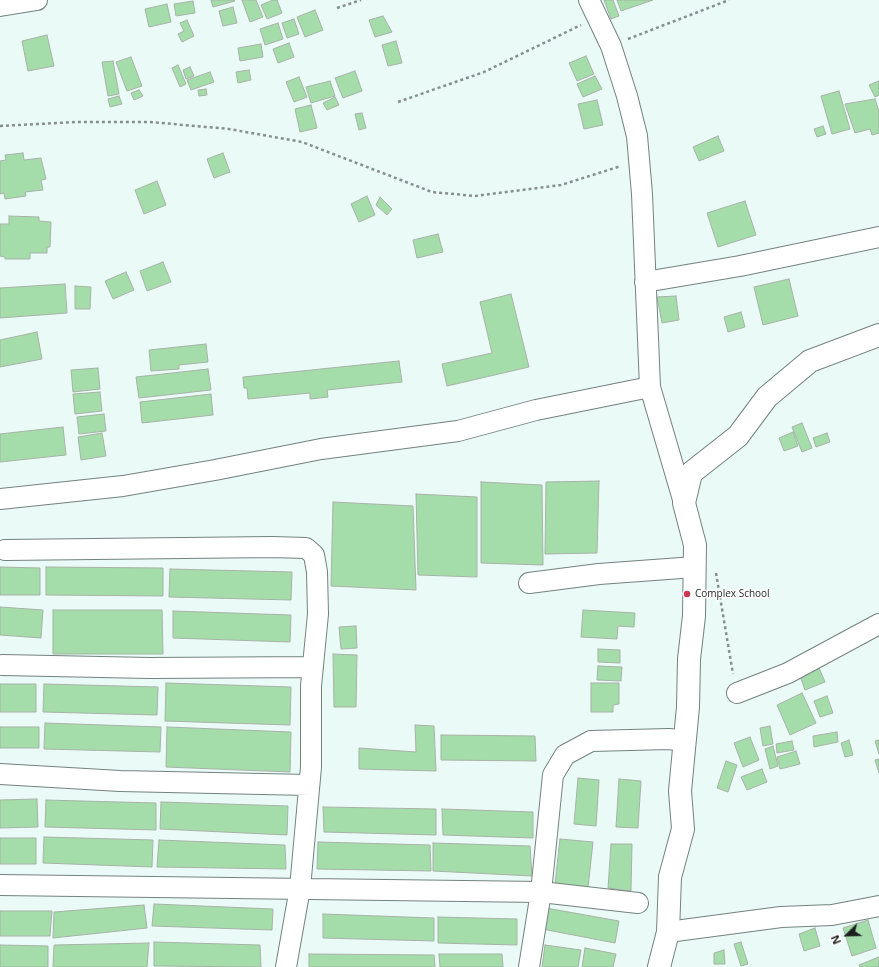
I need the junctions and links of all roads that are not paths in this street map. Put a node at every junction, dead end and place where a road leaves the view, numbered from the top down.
1 (37, 0) edge
2 (0, 6) edge
3 (593, 8) edge
4 (879, 237) edge
5 (645, 282) junction
6 (879, 335) edge
7 (650, 387) junction
8 (0, 499) edge
9 (684, 503) junction
10 (5, 550) dead end
11 (695, 567) junction
12 (529, 583) dead end
13 (879, 624) edge
14 (2, 665) dead end
15 (313, 668) junction
16 (737, 692) road end
17 (685, 741) junction
18 (0, 774) edge
19 (310, 784) junction
20 (0, 885) edge
21 (300, 888) junction
22 (541, 892) junction
23 (638, 903) dead end
24 (879, 906) edge
25 (668, 932) junction
26 (286, 967) edge
27 (529, 967) edge
28 (658, 967) edge

1 - 2 street
3 - 5 street
4 - 5 street
5 - 7 street
6 - 9 main road
7 - 8 street
7 - 9 street
9 - 11 main road
10 - 15 street
11 - 12 street
11 - 17 main road
13 - 16 street
14 - 15 street
15 - 19 street
17 - 22 street
17 - 25 main road
18 - 19 street
19 - 21 street
20 - 21 street
21 - 22 street
21 - 26 street
22 - 23 street
22 - 27 street
24 - 25 street
25 - 28 main road

